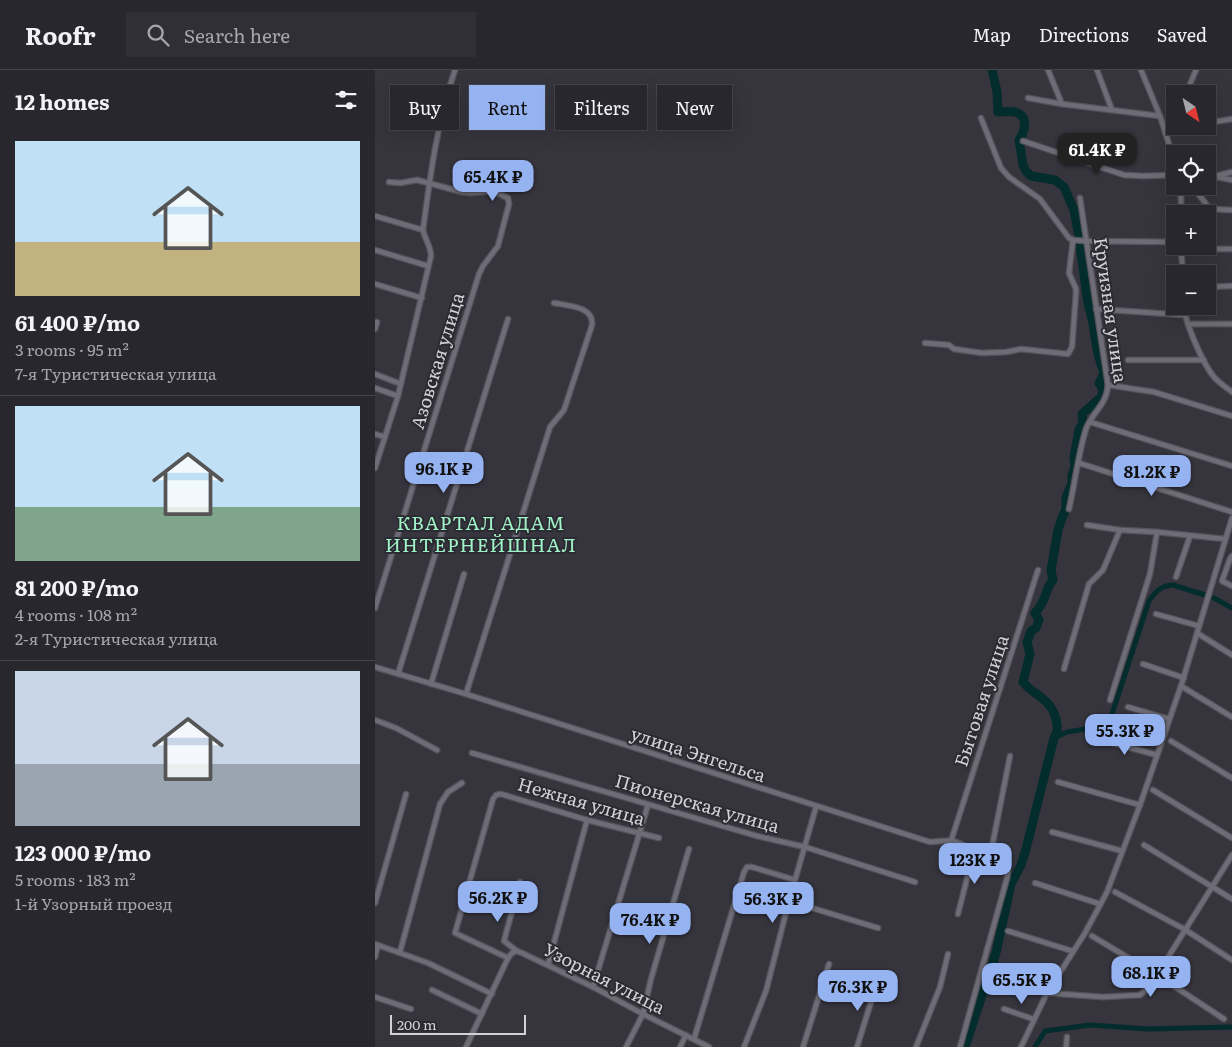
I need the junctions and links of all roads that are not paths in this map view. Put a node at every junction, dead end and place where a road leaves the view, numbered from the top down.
1 (455, 70) edge
2 (1048, 70) edge
3 (1097, 70) edge
4 (1141, 70) edge
5 (1196, 70) edge
6 (1190, 85) edge
7 (1028, 98) dead end
8 (1062, 104) junction
9 (1113, 110) junction
10 (1160, 116) junction
11 (981, 118) dead end
12 (1232, 119) edge
13 (1216, 122) edge
14 (1165, 132) joint
15 (1023, 141) dead end
16 (1169, 145) edge
17 (1232, 172) edge
18 (1166, 175) edge
19 (1216, 177) edge
20 (1216, 177) edge
21 (1232, 180) edge
22 (389, 182) dead end
23 (429, 184) junction
24 (1199, 195) edge
25 (1080, 198) dead end
26 (1232, 210) edge
27 (375, 216) edge
28 (423, 230) junction
29 (1073, 240) junction
30 (1086, 241) junction
31 (1166, 242) edge
32 (1216, 249) edge
33 (1232, 249) edge
34 (375, 250) edge
35 (428, 266) junction
36 (375, 284) edge
37 (1216, 286) edge
38 (1232, 286) edge
39 (422, 298) junction
40 (555, 303) dead end
41 (1097, 309) junction
42 (1166, 313) edge
43 (1185, 315) edge
44 (508, 319) dead end
45 (377, 322) dead end
46 (1188, 324) junction
47 (1232, 324) edge
48 (375, 329) edge
49 (925, 343) dead end
50 (1128, 360) dead end
51 (1204, 360) junction
52 (375, 374) edge
53 (401, 384) junction
54 (1109, 385) junction
55 (375, 388) edge
56 (1232, 392) edge
57 (398, 396) junction
58 (1232, 416) edge
59 (1090, 422) junction
60 (375, 434) edge
61 (385, 437) junction
62 (1079, 463) junction
63 (1232, 466) edge
64 (375, 468) edge
65 (1069, 509) dead end
66 (1232, 512) edge
67 (1232, 518) edge
68 (1087, 525) dead end
69 (1120, 530) junction
70 (1157, 532) junction
71 (1190, 536) junction
72 (1225, 539) junction
73 (1232, 556) edge
74 (1038, 570) dead end
75 (464, 574) dead end
76 (1176, 577) dead end
77 (1214, 578) junction
78 (1222, 581) junction
79 (1232, 586) edge
80 (375, 608) edge
81 (1157, 614) dead end
82 (1199, 626) junction
83 (1197, 633) junction
84 (1232, 655) edge
85 (1143, 664) dead end
86 (375, 667) edge
87 (1064, 669) dead end
88 (398, 674) junction
89 (1184, 678) junction
90 (431, 684) junction
91 (1181, 686) junction
92 (466, 694) junction
93 (1110, 700) dead end
94 (1128, 707) dead end
95 (1232, 717) edge
96 (1169, 719) junction
97 (375, 720) edge
98 (1098, 739) dead end
99 (1171, 741) dead end
100 (437, 750) dead end
101 (471, 753) dead end
102 (1157, 755) junction
103 (1010, 756) dead end
104 (1232, 778) edge
105 (1058, 782) dead end
106 (462, 783) dead end
107 (1153, 790) dead end
108 (406, 794) dead end
109 (648, 804) junction
110 (1140, 806) junction
111 (816, 807) junction
112 (587, 820) junction
113 (1052, 832) dead end
114 (640, 833) junction
115 (659, 838) dead end
116 (1232, 838) edge
117 (951, 840) junction
118 (1144, 845) dead end
119 (805, 848) junction
120 (689, 849) dead end
121 (974, 851) junction
122 (1122, 851) junction
123 (1232, 855) edge
124 (985, 856) junction
125 (795, 880) junction
126 (520, 882) dead end
127 (915, 882) dead end
128 (1035, 883) dead end
129 (1212, 886) junction
130 (1115, 892) dead end
131 (1232, 899) edge
132 (789, 901) junction
133 (375, 903) edge
134 (1100, 904) junction
135 (958, 914) dead end
136 (878, 928) dead end
137 (1184, 930) junction
138 (1008, 931) dead end
139 (1092, 936) dead end
140 (377, 945) edge
141 (517, 951) junction
142 (1072, 951) junction
143 (400, 952) junction
144 (948, 954) dead end
145 (375, 958) edge
146 (509, 958) junction
147 (1232, 960) edge
148 (829, 964) dead end
149 (548, 965) junction
150 (1157, 975) junction
151 (995, 976) dead end
152 (877, 983) dead end
153 (593, 987) junction
154 (432, 990) dead end
155 (1047, 993) junction
156 (492, 994) junction
157 (375, 997) edge
158 (411, 1009) dead end
159 (1004, 1009) dead end
160 (482, 1014) junction
161 (643, 1014) junction
162 (1224, 1018) dead end
163 (1033, 1019) junction
164 (686, 1035) junction
165 (1067, 1037) dead end
166 (694, 1039) junction
167 (466, 1047) edge
168 (626, 1047) edge
169 (680, 1047) edge
170 (709, 1047) edge
171 (744, 1047) edge
172 (803, 1047) edge
173 (857, 1047) edge
174 (916, 1047) edge
175 (960, 1047) edge
176 (1021, 1047) edge
177 (1066, 1047) edge

1 - 23 street
2 - 8 street
3 - 9 street
4 - 10 street
5 - 6 street
7 - 8 street
8 - 9 street
9 - 10 street
10 - 14 street
11 - 29 street
12 - 13 street
14 - 16 street
15 - 18 street
17 - 19 street
20 - 21 street
22 - 23 street
23 - 28 street
23 - 80 street, Азовская улица
24 - 26 street
25 - 30 street, Круизная улица
27 - 28 street
28 - 35 street
29 - 30 street
29 - 49 street
30 - 31 street
30 - 41 street, Круизная улица
32 - 33 street
34 - 35 street
35 - 39 street
36 - 39 street
37 - 38 street
39 - 53 street
40 - 92 street
41 - 42 street
41 - 54 street, Круизная улица
43 - 46 street
44 - 88 street
45 - 48 street
46 - 47 street
46 - 51 street
50 - 51 street
51 - 56 street
52 - 53 street
53 - 57 street
54 - 58 street
54 - 59 street, Круизная улица
55 - 57 street
57 - 61 street
59 - 62 street, Круизная улица
59 - 63 street
60 - 61 street
61 - 64 street
62 - 65 street, Круизная улица
62 - 66 street
67 - 72 street
68 - 69 street
69 - 70 street
69 - 87 street
70 - 71 street
70 - 93 street
71 - 72 street
71 - 76 street
72 - 77 street
73 - 78 street
74 - 117 street, Бытовая улица
75 - 90 street
77 - 78 street
77 - 82 street
78 - 79 street
81 - 82 street
82 - 83 street
83 - 84 street
83 - 89 street
85 - 89 street
86 - 88 street, улица Энгельса
88 - 90 street, улица Энгельса
89 - 91 street
90 - 92 street, улица Энгельса
91 - 95 street
91 - 96 street
92 - 111 street, улица Энгельса
94 - 96 street
96 - 102 street
97 - 100 street
98 - 102 street
99 - 104 street
101 - 109 street, Пионерская улица
102 - 110 street
103 - 124 street
105 - 110 street
106 - 143 street
107 - 116 street
108 - 133 street
109 - 114 street
109 - 119 street, Пионерская улица
110 - 122 street
111 - 117 street, улица Энгельса
111 - 119 street
112 - 114 street, Нежная улица
112 - 146 street, Нежная улица
112 - 149 street
113 - 122 street
114 - 115 street, Нежная улица
114 - 153 street
117 - 121 street, улица Энгельса
118 - 129 street
119 - 125 street
119 - 127 street, Пионерская улица
120 - 161 street
121 - 124 street, улица Энгельса
121 - 135 street
122 - 134 street
123 - 129 street
124 - 175 street, улица Энгельса
125 - 132 street
125 - 166 street
126 - 141 street
128 - 134 street
129 - 131 street
129 - 137 street
130 - 137 street
132 - 136 street
132 - 171 street
134 - 142 street
137 - 147 street
137 - 150 street
138 - 142 street
139 - 150 street
140 - 143 street
140 - 145 street
141 - 146 street, Узорная улица
141 - 149 street, Узорная улица
142 - 155 street
143 - 156 street
144 - 174 street
146 - 156 street
148 - 172 street
149 - 153 street, Узорная улица
150 - 155 street
150 - 162 street
151 - 155 street
152 - 173 street
153 - 161 street, Узорная улица
154 - 160 street
155 - 163 street
156 - 160 street
157 - 158 street
159 - 163 street
160 - 167 street
161 - 164 street, Узорная улица
161 - 168 street
163 - 176 street
164 - 166 street, Узорная улица
164 - 169 street
165 - 177 street
166 - 170 street, Узорная улица

